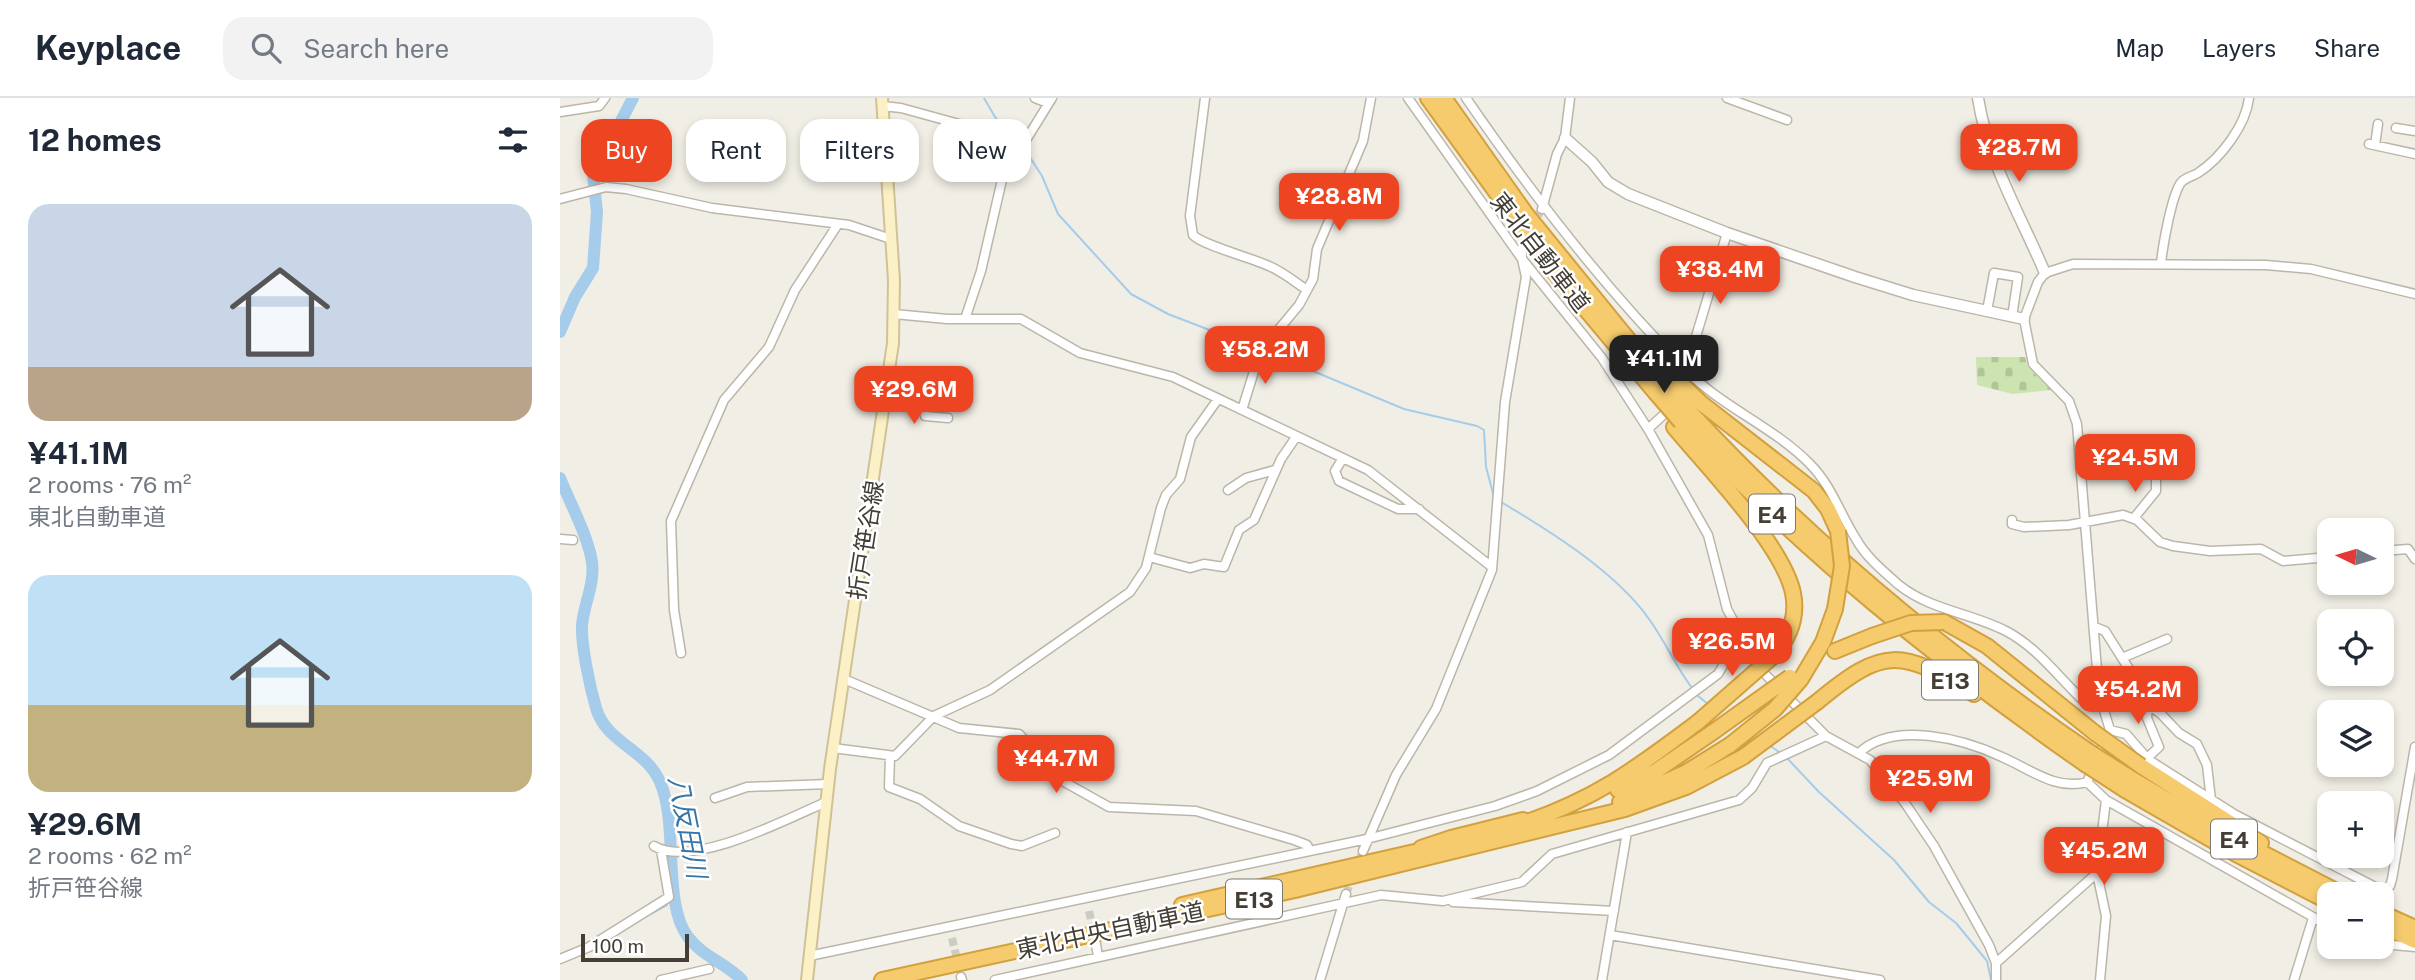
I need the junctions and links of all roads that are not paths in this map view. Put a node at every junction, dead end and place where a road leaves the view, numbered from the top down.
1 (605, 98) edge
2 (1035, 98) edge
3 (1205, 98) edge
4 (1371, 98) edge
5 (1408, 98) edge
6 (1429, 98) edge
7 (1444, 98) edge
8 (1466, 98) edge
9 (1570, 98) edge
10 (1727, 98) edge
11 (1978, 98) edge
12 (2249, 98) edge
13 (1050, 101) edge
14 (882, 102) edge
15 (560, 112) edge
16 (941, 119) edge
17 (1787, 120) dead end
18 (2378, 124) dead end
19 (2396, 128) dead end
20 (2415, 131) edge
21 (1031, 132) edge
22 (1566, 138) junction
23 (2415, 154) edge
24 (1002, 182) edge
25 (560, 199) edge
26 (1542, 208) junction
27 (838, 224) junction
28 (1727, 233) junction
29 (891, 239) junction
30 (1522, 248) tunnel mouth
31 (1522, 259) junction
32 (2161, 264) junction
33 (2045, 273) junction
34 (1307, 290) junction
35 (2415, 294) edge
36 (1987, 311) junction
37 (894, 314) junction
38 (2011, 317) junction
39 (965, 319) junction
40 (2024, 319) junction
41 (1686, 370) junction
42 (1699, 382) junction
43 (1659, 386) junction
44 (1218, 399) junction
45 (886, 402) junction
46 (1242, 410) junction
47 (1687, 416) junction
48 (948, 418) dead end
49 (1648, 429) junction
50 (1296, 437) junction
51 (1343, 458) junction
52 (1275, 470) junction
53 (2155, 473) dead end
54 (1228, 490) dead end
55 (1419, 509) junction
56 (2134, 518) junction
57 (2012, 520) dead end
58 (2087, 523) junction
59 (560, 539) edge
60 (573, 540) dead end
61 (2394, 550) edge
62 (1149, 557) junction
63 (2317, 558) edge
64 (2415, 559) edge
65 (1492, 567) junction
66 (2095, 627) junction
67 (1741, 638) junction
68 (2167, 639) dead end
69 (1835, 651) dead end
70 (681, 653) dead end
71 (2122, 658) junction
72 (1796, 677) junction
73 (844, 679) junction
74 (2102, 705) junction
75 (2148, 705) junction
76 (934, 716) junction
77 (2103, 732) junction
78 (1826, 736) junction
79 (2415, 747) edge
80 (833, 748) junction
81 (1859, 753) junction
82 (890, 757) junction
83 (2085, 759) junction
84 (2144, 762) junction
85 (2087, 782) junction
86 (828, 784) junction
87 (715, 798) dead end
88 (2105, 800) junction
89 (2211, 800) junction
90 (826, 802) junction
91 (1554, 820) junction
92 (1627, 832) junction
93 (1055, 833) dead end
94 (1367, 839) junction
95 (1363, 850) tunnel mouth
96 (1310, 851) junction
97 (2097, 873) junction
98 (2317, 882) edge
99 (2317, 885) edge
100 (1345, 898) junction
101 (1087, 900) junction
102 (1443, 901) junction
103 (1089, 911) tunnel mouth
104 (1614, 911) junction
105 (2313, 918) junction
106 (2317, 920) edge
107 (2394, 923) edge
108 (2394, 927) edge
109 (949, 928) junction
110 (2415, 928) edge
111 (1610, 935) junction
112 (952, 938) tunnel mouth
113 (2415, 941) edge
114 (1096, 944) tunnel mouth
115 (2394, 945) edge
116 (2415, 947) edge
117 (809, 956) junction
118 (1098, 957) junction
119 (560, 959) edge
120 (1996, 963) junction
121 (709, 969) dead end
122 (661, 980) edge
123 (807, 980) edge
124 (882, 980) edge
125 (995, 980) edge
126 (1320, 980) edge
127 (1602, 980) edge
128 (1880, 980) edge
129 (1996, 980) edge
130 (2100, 980) edge
131 (2294, 980) edge

1 - 15 street
2 - 13 street
3 - 34 street
4 - 34 street
5 - 31 street
6 - 43 highway, 東北自動車道 / E13
7 - 43 highway, 東北自動車道 / E4
8 - 26 street
9 - 22 street
10 - 17 street
11 - 33 street
12 - 32 street
13 - 21 street
14 - 16 street
14 - 29 main road, 折戸笹谷線
18 - 23 street
19 - 20 street
22 - 26 street
22 - 28 street
24 - 39 street
25 - 27 street
26 - 41 street
27 - 29 street
27 - 70 street
28 - 36 street
28 - 41 street
29 - 37 main road, 折戸笹谷線
30 - 31 street
31 - 49 street
31 - 65 street
32 - 33 street
32 - 35 street
33 - 40 street
34 - 46 street
36 - 38 street
36 - 38 street
37 - 39 street
37 - 45 main road, 折戸笹谷線
38 - 40 street
39 - 44 street
40 - 58 street
41 - 42 street
42 - 49 street
42 - 74 street
43 - 47 highway, E13
43 - 47 highway, 東北自動車道 / E4, bridge
44 - 46 street
44 - 62 street
45 - 48 street
45 - 73 main road, 折戸笹谷線
46 - 50 street
47 - 72 highway, E13, bridge
47 - 83 highway, 東北自動車道 / E4
47 - 91 highway, E13, bridge
49 - 67 street
50 - 51 street
50 - 52 street
51 - 55 street
51 - 55 street
52 - 54 street
52 - 62 street
53 - 56 street
55 - 65 street
56 - 58 street
56 - 63 street
57 - 58 street
58 - 66 street
59 - 60 street
61 - 64 street
62 - 76 street
65 - 94 street
66 - 71 street
66 - 74 street
67 - 78 street
67 - 94 street
68 - 71 street
69 - 77 highway, E13, bridge
71 - 75 street
72 - 91 highway, E13, bridge
72 - 91 highway, E13, bridge
73 - 76 street
73 - 80 main road, 折戸笹谷線
74 - 77 street
75 - 84 street
75 - 89 street
76 - 82 street
76 - 96 street
77 - 84 highway, E13, bridge
77 - 85 street
78 - 81 street
78 - 92 street
79 - 89 street
80 - 82 street
80 - 86 main road, 折戸笹谷線
81 - 85 street
81 - 120 street
82 - 93 street
83 - 91 highway, E13, bridge
83 - 99 highway, 東北自動車道 / E4, bridge
84 - 89 street
84 - 98 highway, E13
85 - 88 street
86 - 87 street
86 - 90 main road, 折戸笹谷線
88 - 97 street
88 - 105 street
90 - 117 main road, 折戸笹谷線
90 - 119 street
91 - 124 highway, 東北中央自動車道 / E13
92 - 102 street
92 - 104 street
94 - 95 street
94 - 96 street
96 - 101 street
97 - 120 street
97 - 130 street
100 - 102 street
100 - 118 street
100 - 126 street
101 - 103 street
101 - 109 street
102 - 104 street
104 - 111 street
105 - 106 street
105 - 131 street
107 - 110 highway
108 - 113 highway
109 - 112 street
109 - 117 street
111 - 127 street
111 - 128 street
114 - 118 street
115 - 116 street
117 - 123 main road, 折戸笹谷線
118 - 125 street
120 - 129 street
121 - 122 street

